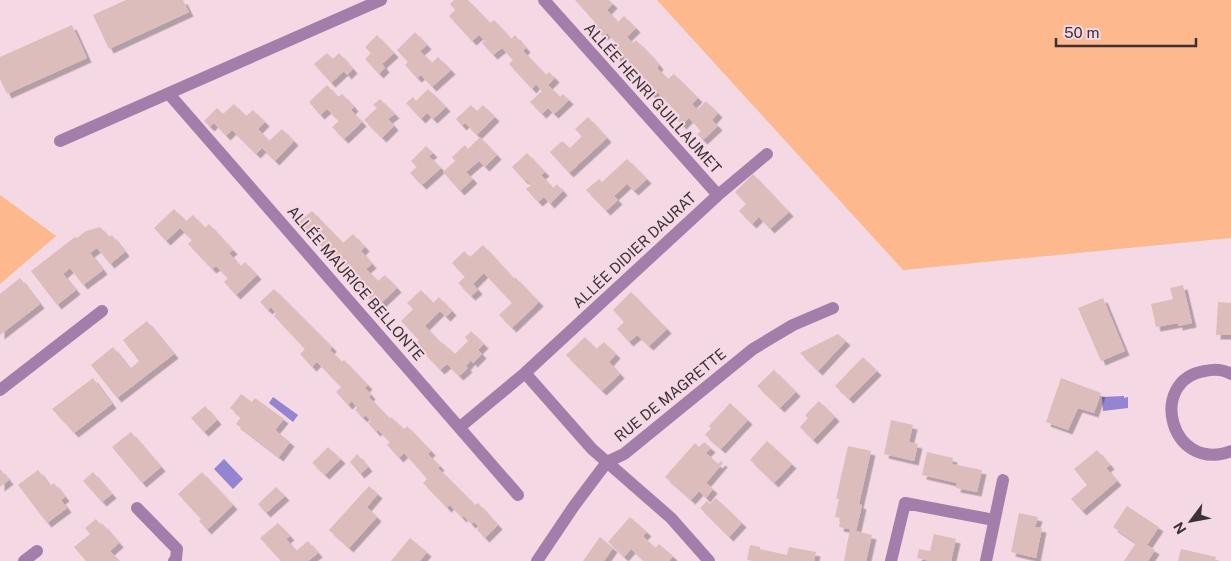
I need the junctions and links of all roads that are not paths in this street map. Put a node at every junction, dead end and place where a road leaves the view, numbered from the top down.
1 (381, 0) edge
2 (544, 0) edge
3 (169, 94) junction
4 (60, 141) dead end
5 (767, 154) dead end
6 (718, 195) junction
7 (833, 308) dead end
8 (102, 311) dead end
9 (524, 373) junction
10 (1231, 374) edge
11 (0, 390) edge
12 (460, 427) junction
13 (1231, 451) edge
14 (607, 462) junction
15 (1003, 480) dead end
16 (518, 495) dead end
17 (137, 508) dead end
18 (994, 520) junction
19 (37, 551) dead end
20 (24, 561) edge
21 (174, 561) edge
22 (537, 561) edge
23 (710, 561) edge
24 (891, 561) edge
25 (986, 561) edge

1 - 3 street
2 - 6 street, ALLÉE HENRI GUILLAUMET
3 - 4 street
3 - 12 street, ALLÉE MAURICE BELLONTE
5 - 6 street, ALLÉE DIDIER DAURAT
6 - 9 street, ALLÉE DIDIER DAURAT
7 - 14 street, RUE DE MAGRETTE
8 - 11 street
9 - 12 street, ALLÉE DIDIER DAURAT
9 - 14 street
10 - 13 street
12 - 16 street, ALLÉE MAURICE BELLONTE
14 - 22 street, RUE DE MAGRETTE
14 - 23 street
15 - 18 street
17 - 21 street
18 - 24 street
18 - 25 street
19 - 20 street

